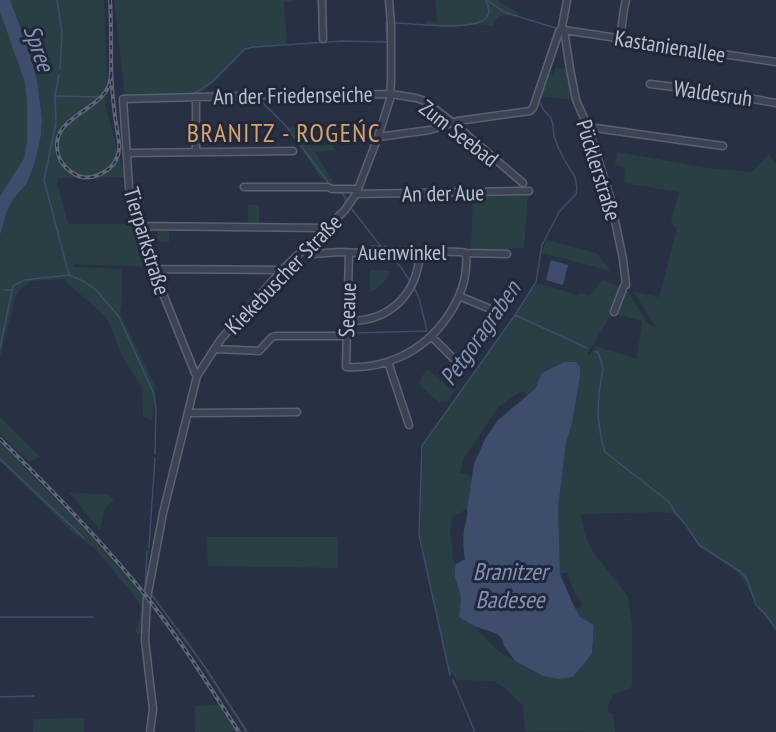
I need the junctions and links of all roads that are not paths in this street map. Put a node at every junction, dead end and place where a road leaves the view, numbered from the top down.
1 (322, 0) edge
2 (389, 0) edge
3 (567, 0) edge
4 (626, 0) edge
5 (563, 28) junction
6 (323, 39) dead end
7 (620, 39) junction
8 (555, 43) junction
9 (566, 44) junction
10 (776, 62) edge
11 (650, 84) dead end
12 (391, 94) junction
13 (196, 97) junction
14 (123, 99) joint
15 (776, 103) edge
16 (452, 122) junction
17 (588, 127) junction
18 (378, 137) junction
19 (723, 146) dead end
20 (293, 150) dead end
21 (196, 151) junction
22 (127, 153) junction
23 (523, 183) dead end
24 (244, 187) dead end
25 (530, 191) dead end
26 (357, 192) junction
27 (138, 226) junction
28 (327, 228) junction
29 (305, 247) junction
30 (420, 251) junction
31 (349, 253) junction
32 (466, 253) junction
33 (507, 254) dead end
34 (153, 269) junction
35 (282, 270) junction
36 (459, 296) junction
37 (488, 308) dead end
38 (614, 312) dead end
39 (347, 321) junction
40 (346, 336) junction
41 (431, 336) junction
42 (214, 349) junction
43 (455, 360) dead end
44 (388, 362) junction
45 (346, 367) joint
46 (197, 376) junction
47 (188, 412) junction
48 (297, 412) dead end
49 (409, 425) dead end
50 (150, 732) edge

1 - 6 street
2 - 12 street, Kiekebuscher Straße
3 - 5 street
4 - 7 street
5 - 7 street, Kastanienallee
5 - 8 street
5 - 9 street, Pücklerstraße
7 - 10 street, Kastanienallee
8 - 9 street
8 - 16 street
9 - 17 street, Pücklerstraße
11 - 15 street, Waldesruh
12 - 13 street, An der Friedenseiche
12 - 16 street, Zum Seebad
12 - 18 street, Kiekebuscher Straße
13 - 14 street, An der Friedenseiche
13 - 21 street, An der Friedenseiche
14 - 22 street, Tierparkstraße
16 - 18 street
16 - 23 street, Zum Seebad
17 - 19 street
17 - 38 street, Pücklerstraße
18 - 26 street, Kiekebuscher Straße
20 - 21 street
21 - 22 street
22 - 27 street, Tierparkstraße
24 - 26 street, An der Aue
25 - 26 street, An der Aue
26 - 28 street, Kiekebuscher Straße
27 - 28 street
27 - 34 street, Tierparkstraße
28 - 29 street, Kiekebuscher Straße
29 - 31 street, Auenwinkel
29 - 35 street, Kiekebuscher Straße
30 - 31 street, Auenwinkel
30 - 32 street, Auenwinkel
30 - 39 street
31 - 39 street, Seeaue
32 - 33 street, Auenwinkel
32 - 36 street, Auenwinkel
34 - 35 street
34 - 46 street, Tierparkstraße
35 - 42 street, Kiekebuscher Straße
36 - 37 street, Auenwinkel
36 - 41 street, Auenwinkel
39 - 40 street, Seeaue
40 - 42 street
40 - 45 street, Seeaue
41 - 43 street
41 - 44 street, Auenwinkel
42 - 46 street, Kiekebuscher Straße
44 - 45 street, Auenwinkel
44 - 49 street
46 - 47 street, Kiekebuscher Straße
47 - 48 street
47 - 50 street, Kiekebuscher Straße

